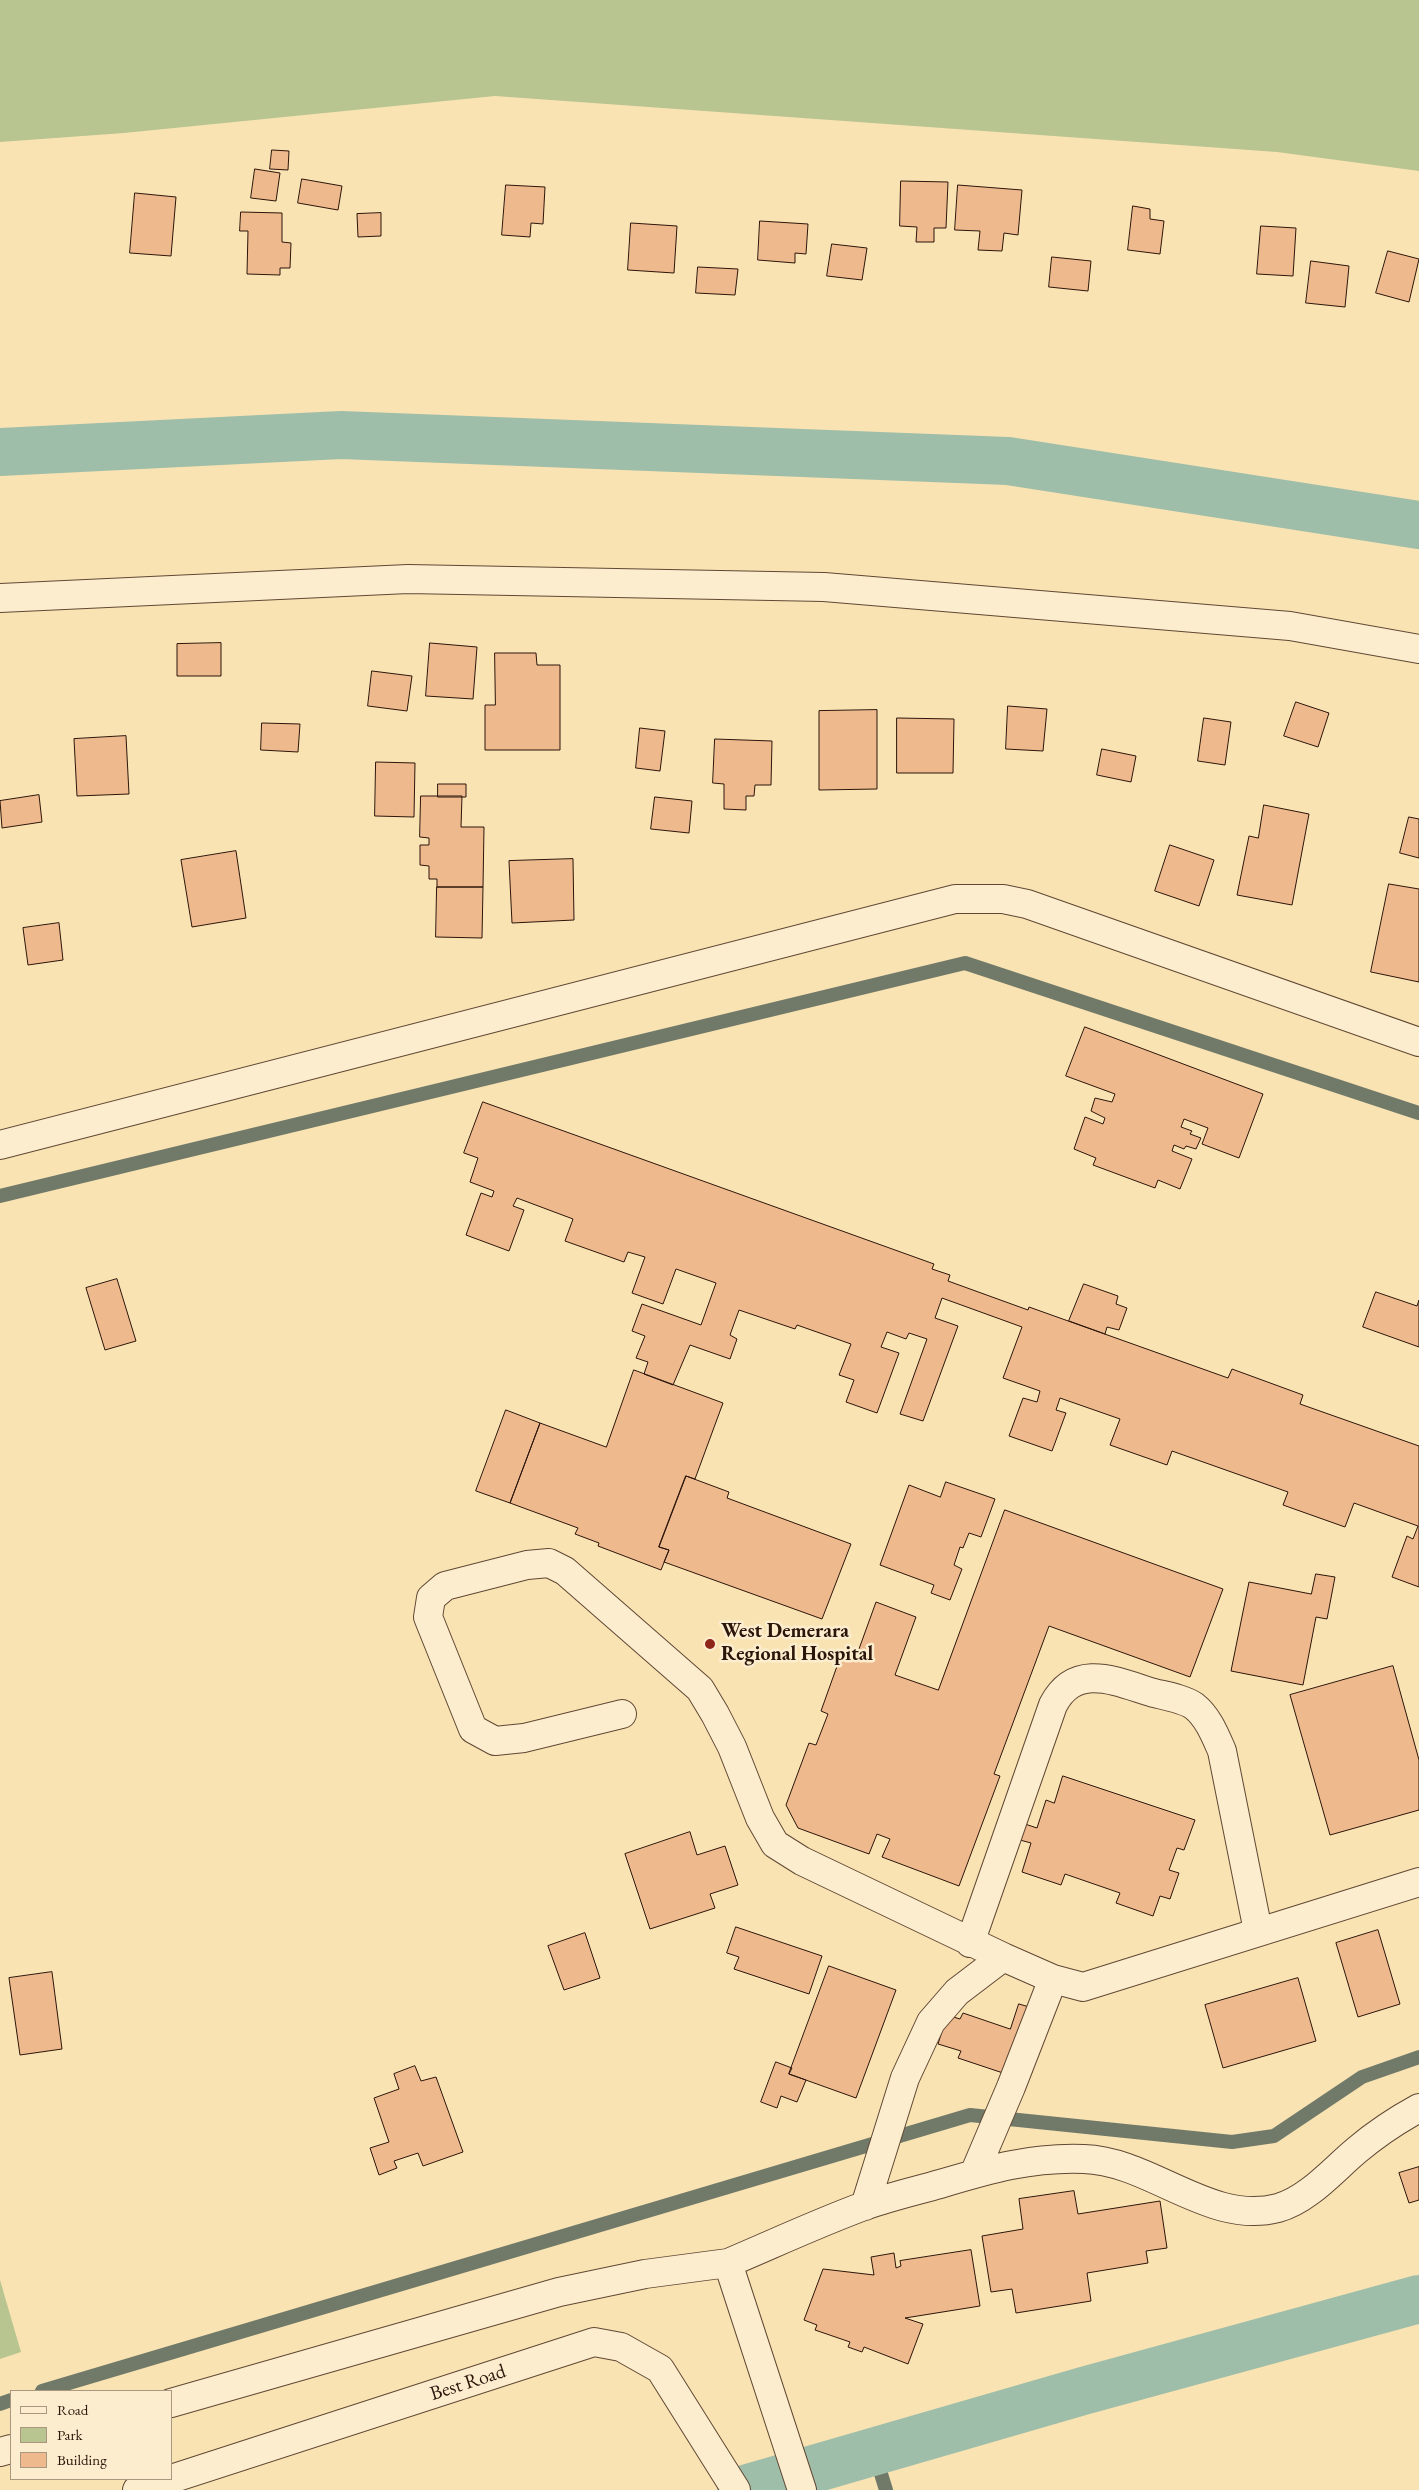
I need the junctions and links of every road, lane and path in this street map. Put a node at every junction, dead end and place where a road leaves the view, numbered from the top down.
1 (0, 598) edge
2 (1419, 649) edge
3 (1419, 1042) edge
4 (0, 1145) edge
5 (622, 1714) dead end
6 (1419, 1882) edge
7 (1258, 1930) junction
8 (970, 1943) junction
9 (1003, 1957) junction
10 (1054, 1979) junction
11 (1419, 2108) edge
12 (974, 2174) junction
13 (864, 2206) junction
14 (728, 2262) junction
15 (172, 2403) edge
16 (172, 2479) edge
17 (168, 2480) edge
18 (137, 2490) edge
19 (736, 2490) edge
20 (802, 2490) edge

1 - 2 street
3 - 4 street
5 - 8 street
6 - 7 street
7 - 8 street
7 - 10 street
8 - 9 street
9 - 10 street
9 - 13 street
10 - 12 street
11 - 12 street
12 - 13 street
13 - 14 street
14 - 15 street
14 - 20 street
16 - 19 street, Best Road
17 - 18 street, Best Road

